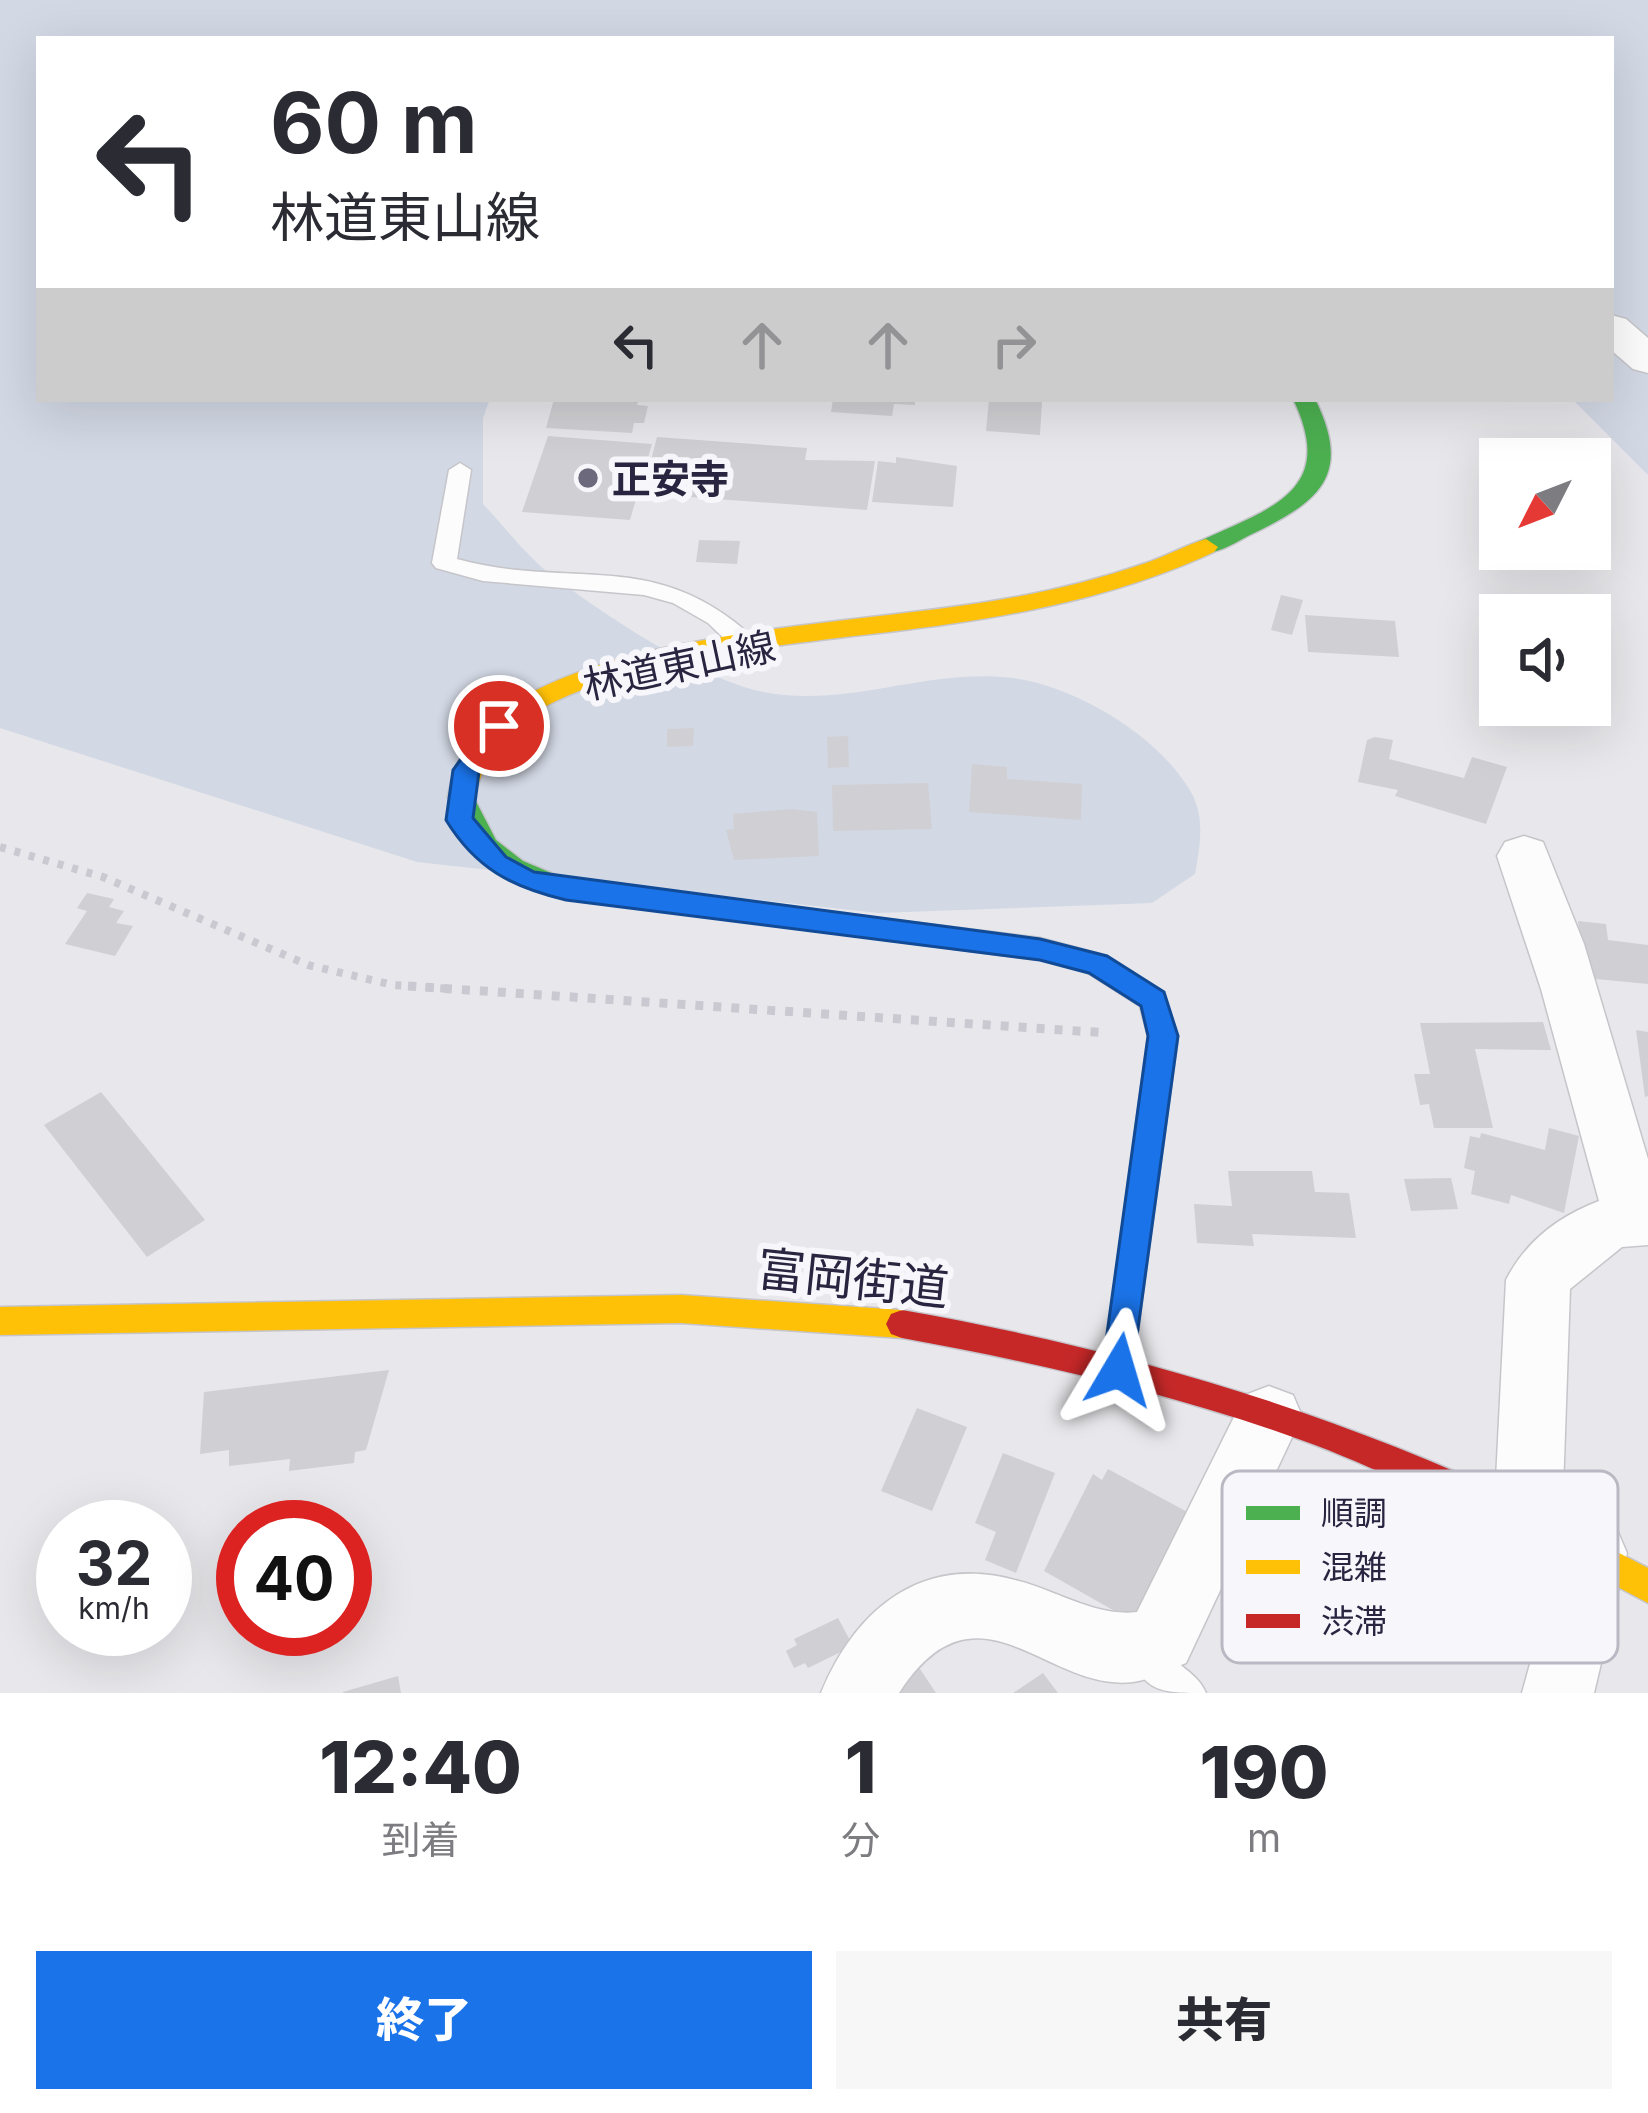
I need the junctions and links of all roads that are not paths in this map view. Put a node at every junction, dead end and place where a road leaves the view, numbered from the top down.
1 (1614, 331) edge
2 (1648, 360) edge
3 (1306, 402) edge
4 (460, 470) dead end
5 (749, 648) junction
6 (1524, 856) dead end
7 (1641, 1218) edge
8 (0, 1321) edge
9 (1119, 1370) junction
10 (1269, 1416) junction
11 (1242, 1471) edge
12 (1407, 1471) edge
13 (1530, 1471) edge
14 (1222, 1513) edge
15 (1573, 1663) edge
16 (1167, 1672) edge
17 (857, 1693) edge
18 (1558, 1693) edge

1 - 2 street
3 - 5 street, 林道東山線
4 - 5 lane
5 - 9 street, 林道東山線
6 - 7 street
7 - 13 street
8 - 9 street, 富岡街道
9 - 10 street, 富岡街道
10 - 11 street
10 - 12 street, 富岡街道
14 - 16 street
15 - 18 street
16 - 17 street

